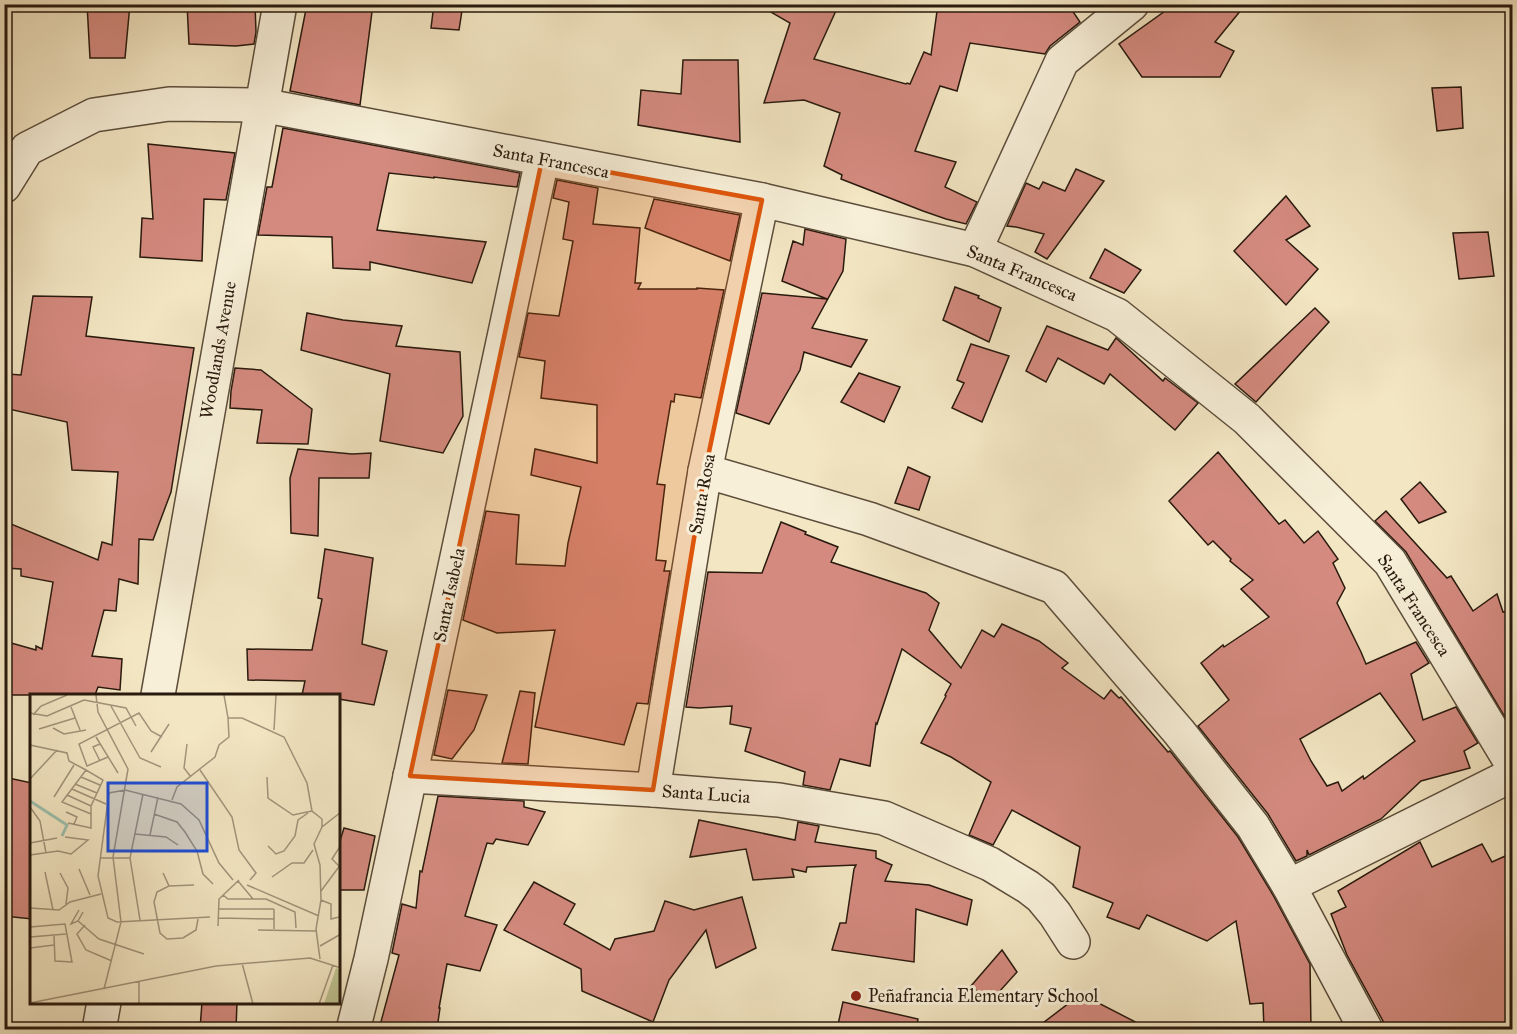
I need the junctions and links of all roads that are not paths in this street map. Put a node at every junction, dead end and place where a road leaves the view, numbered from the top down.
1 (1132, 4) edge
2 (280, 6) edge
3 (261, 105) junction
4 (542, 160) junction
5 (4, 186) edge
6 (762, 200) junction
7 (975, 250) junction
8 (705, 471) junction
9 (158, 694) edge
10 (1512, 764) edge
11 (1512, 775) edge
12 (410, 776) junction
13 (653, 790) junction
14 (1289, 886) junction
15 (1073, 942) dead end
16 (104, 1004) edge
17 (99, 1029) edge
18 (353, 1029) edge
19 (1366, 1029) edge

1 - 7 street
2 - 3 street, Woodlands Avenue
3 - 4 street, Santa Francesca
3 - 5 street, Santa Francesca
3 - 9 street, Woodlands Avenue
4 - 6 street, Santa Francesca
4 - 12 street, Santa Isabela
6 - 7 street, Santa Francesca
6 - 8 street, Santa Rosa
7 - 10 street, Santa Francesca
8 - 13 street, Santa Rosa
8 - 14 street
11 - 14 street
12 - 13 street, Santa Lucia
12 - 18 street, Santa Isabela
13 - 15 street, Santa Lucia
14 - 19 street
16 - 17 street

